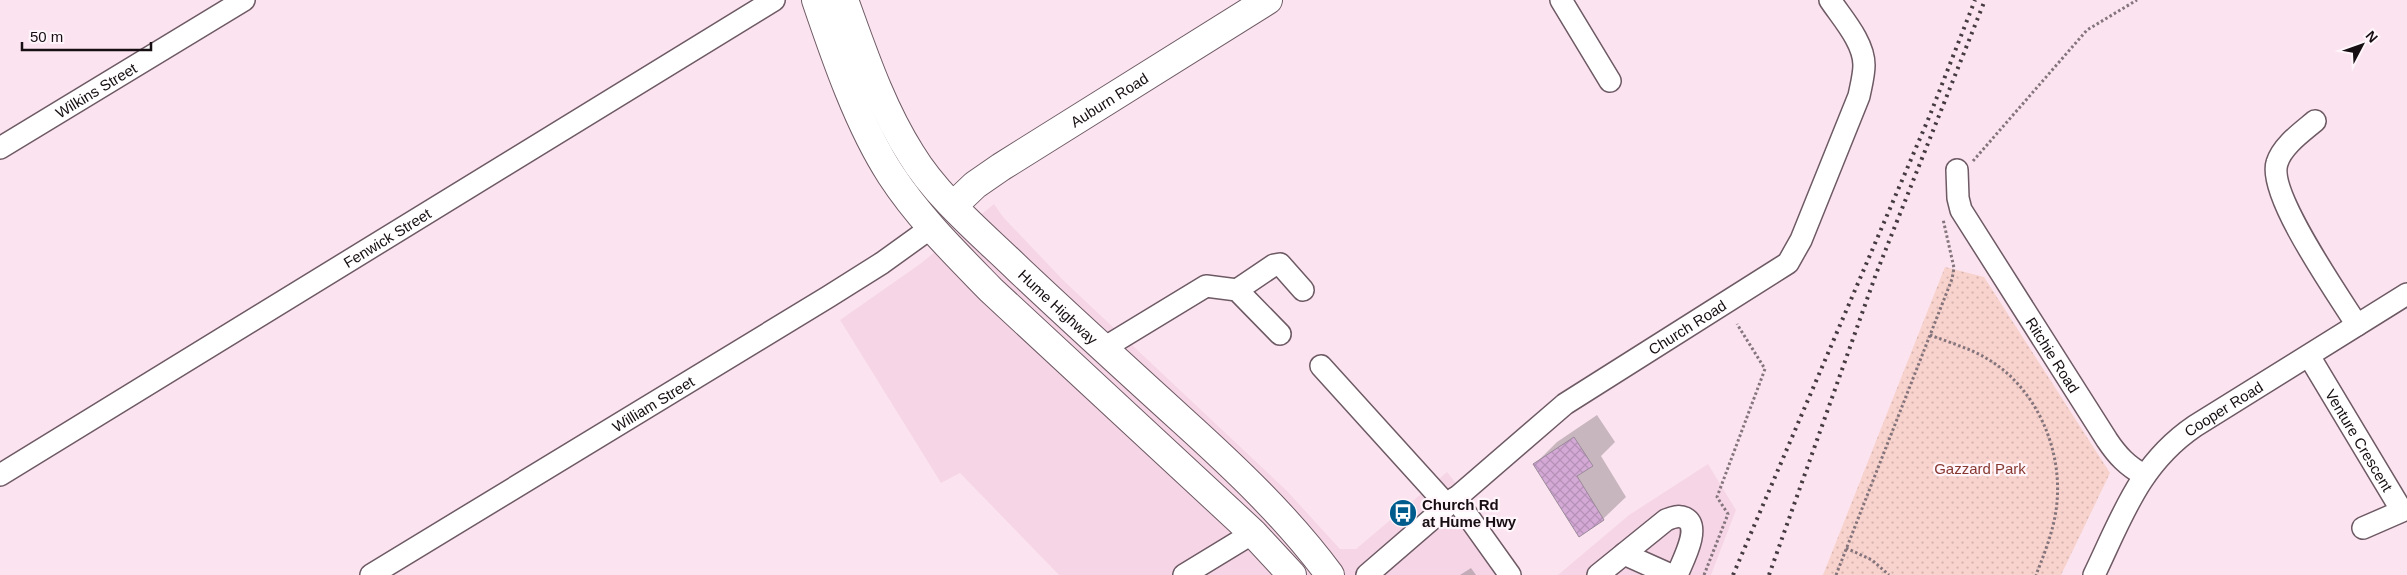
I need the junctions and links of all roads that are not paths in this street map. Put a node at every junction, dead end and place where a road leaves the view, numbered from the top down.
1 (244, 0) edge
2 (774, 0) edge
3 (816, 0) edge
4 (844, 0) edge
5 (1561, 0) edge
6 (1830, 0) edge
7 (1250, 5) edge
8 (1610, 81) dead end
9 (2315, 121) dead end
10 (0, 148) edge
11 (1957, 177) road end
12 (954, 205) junction
13 (932, 227) junction
14 (1237, 290) junction
15 (1304, 290) dead end
16 (2407, 294) edge
17 (2357, 325) junction
18 (1280, 334) dead end
19 (1104, 348) junction
20 (2309, 356) junction
21 (1321, 366) dead end
22 (0, 475) edge
23 (2144, 475) junction
24 (1451, 502) junction
25 (2363, 528) dead end
26 (1253, 533) junction
27 (1624, 554) junction
28 (371, 575) edge
29 (1184, 575) edge
30 (1292, 575) edge
31 (1330, 575) edge
32 (1367, 575) edge
33 (1510, 575) edge
34 (1598, 575) edge
35 (1671, 575) edge
36 (1677, 575) edge
37 (2094, 575) edge

1 - 10 street, Wilkins Street
2 - 22 street, Fenwick Street
3 - 13 main road
4 - 12 main road, Hume Highway
5 - 8 street
6 - 24 street, Church Road
7 - 12 main road, Auburn Road
9 - 17 street
11 - 23 street, Ritchie Road
12 - 13 main road, Auburn Road
12 - 19 main road, Hume Highway
13 - 26 main road
13 - 28 street, William Street
14 - 15 street
14 - 18 street
14 - 19 street
16 - 17 street, Cooper Road
17 - 20 street, Cooper Road
19 - 31 main road, Hume Highway
20 - 23 street, Cooper Road
20 - 25 street, Venture Crescent
21 - 24 street
23 - 37 street, Cooper Road
24 - 32 street, Church Road
24 - 33 street
26 - 29 street
26 - 30 main road
27 - 34 street
27 - 35 street
27 - 36 street

